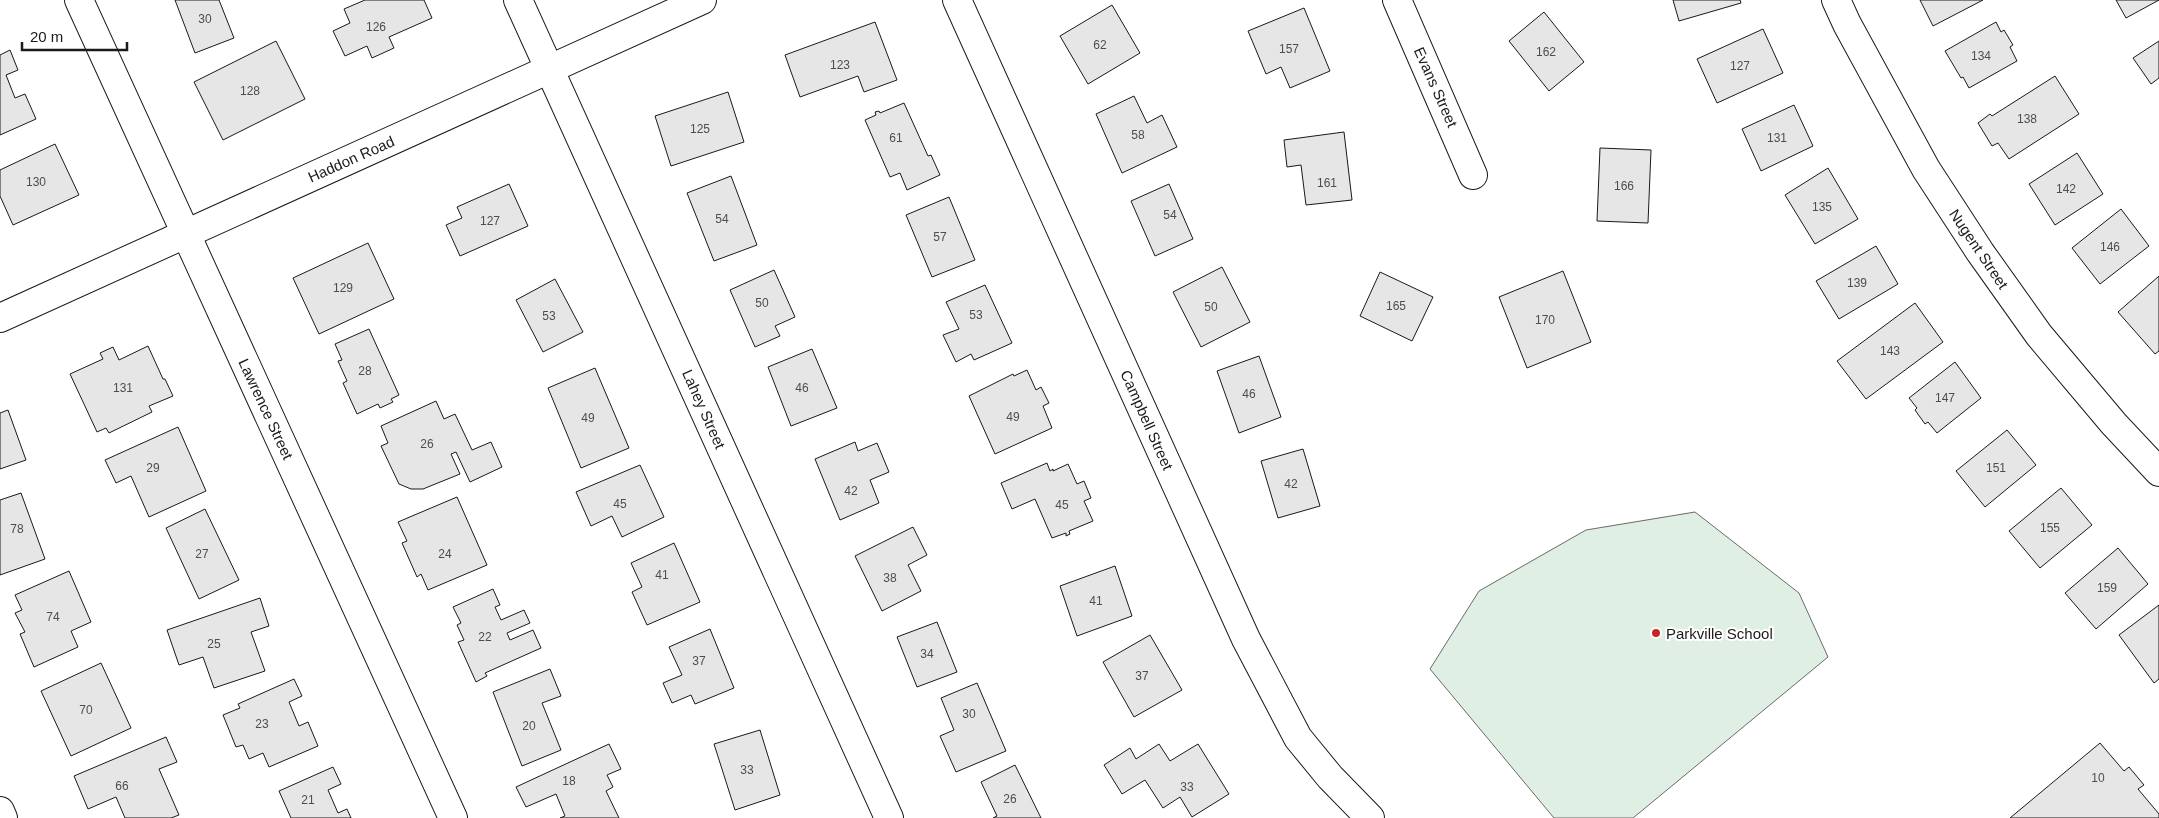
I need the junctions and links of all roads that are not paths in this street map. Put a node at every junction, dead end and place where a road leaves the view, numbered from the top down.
1 (79, 0) edge
2 (518, 0) edge
3 (702, 0) edge
4 (957, 0) edge
5 (1397, 0) edge
6 (1836, 0) edge
7 (550, 69) junction
8 (1473, 175) dead end
9 (185, 234) junction
10 (0, 318) edge
11 (2159, 472) edge
12 (0, 811) edge
13 (3, 818) edge
14 (453, 818) edge
15 (889, 818) edge
16 (1370, 818) edge

1 - 9 street, Lawrence Street
2 - 7 street, Lahey Street
3 - 7 street, Haddon Road
4 - 16 street, Campbell Street
5 - 8 street, Evans Street
6 - 11 street, Nugent Street
7 - 9 street, Haddon Road
7 - 15 street, Lahey Street
9 - 10 street, Haddon Road
9 - 14 street, Lawrence Street
12 - 13 street

